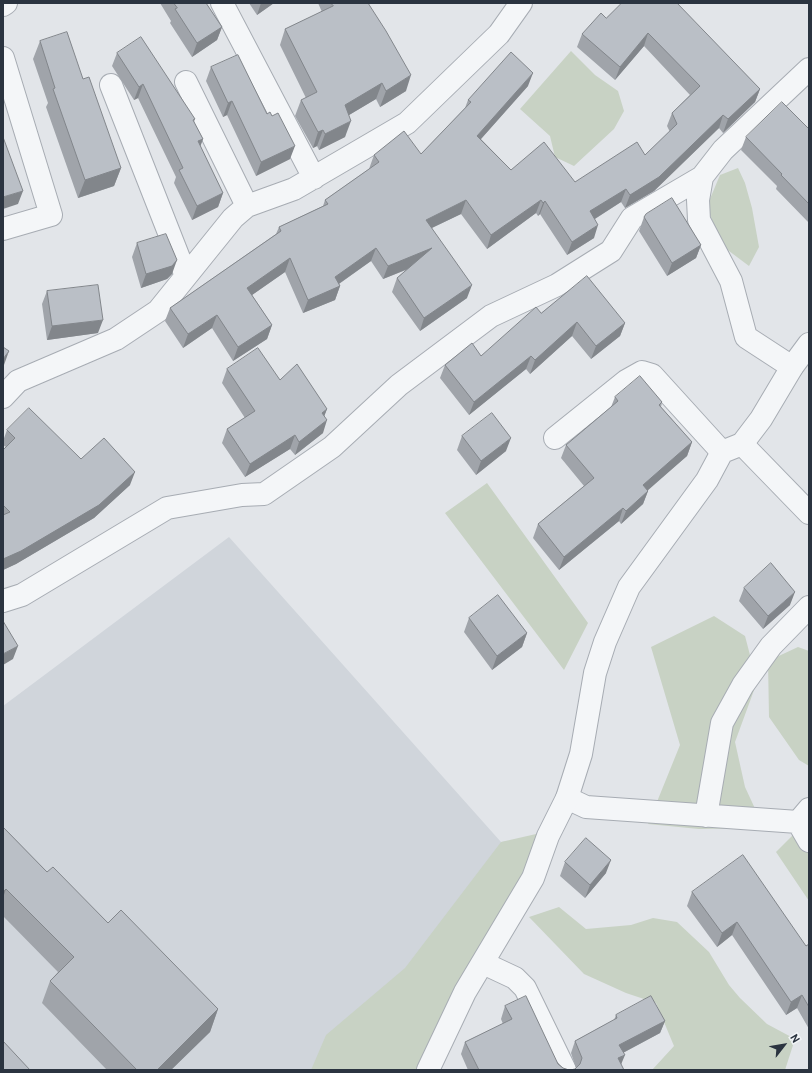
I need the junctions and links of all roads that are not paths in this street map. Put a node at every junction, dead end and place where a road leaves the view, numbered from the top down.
1 (6, 3) edge
2 (222, 3) edge
3 (521, 3) edge
4 (3, 5) edge
5 (3, 58) edge
6 (809, 69) edge
7 (186, 82) dead end
8 (111, 85) dead end
9 (702, 177) junction
10 (314, 178) junction
11 (247, 206) junction
12 (3, 229) edge
13 (186, 276) junction
14 (809, 344) edge
15 (792, 367) junction
16 (3, 397) edge
17 (555, 438) dead end
18 (732, 448) junction
19 (809, 513) edge
20 (3, 602) edge
21 (809, 607) edge
22 (567, 798) junction
23 (706, 816) junction
24 (803, 816) edge
25 (809, 841) edge
26 (483, 963) junction
27 (430, 1068) edge
28 (565, 1070) edge

1 - 4 street
2 - 10 street
3 - 10 street
5 - 12 street
6 - 9 street
7 - 11 street
8 - 13 street
9 - 15 street
9 - 20 street
10 - 11 street
11 - 13 street
13 - 16 street
14 - 15 street
15 - 18 street
17 - 18 street
18 - 19 street
18 - 22 street
21 - 23 street
22 - 23 street
22 - 26 street
23 - 24 street
24 - 25 street
26 - 27 street
26 - 28 street

